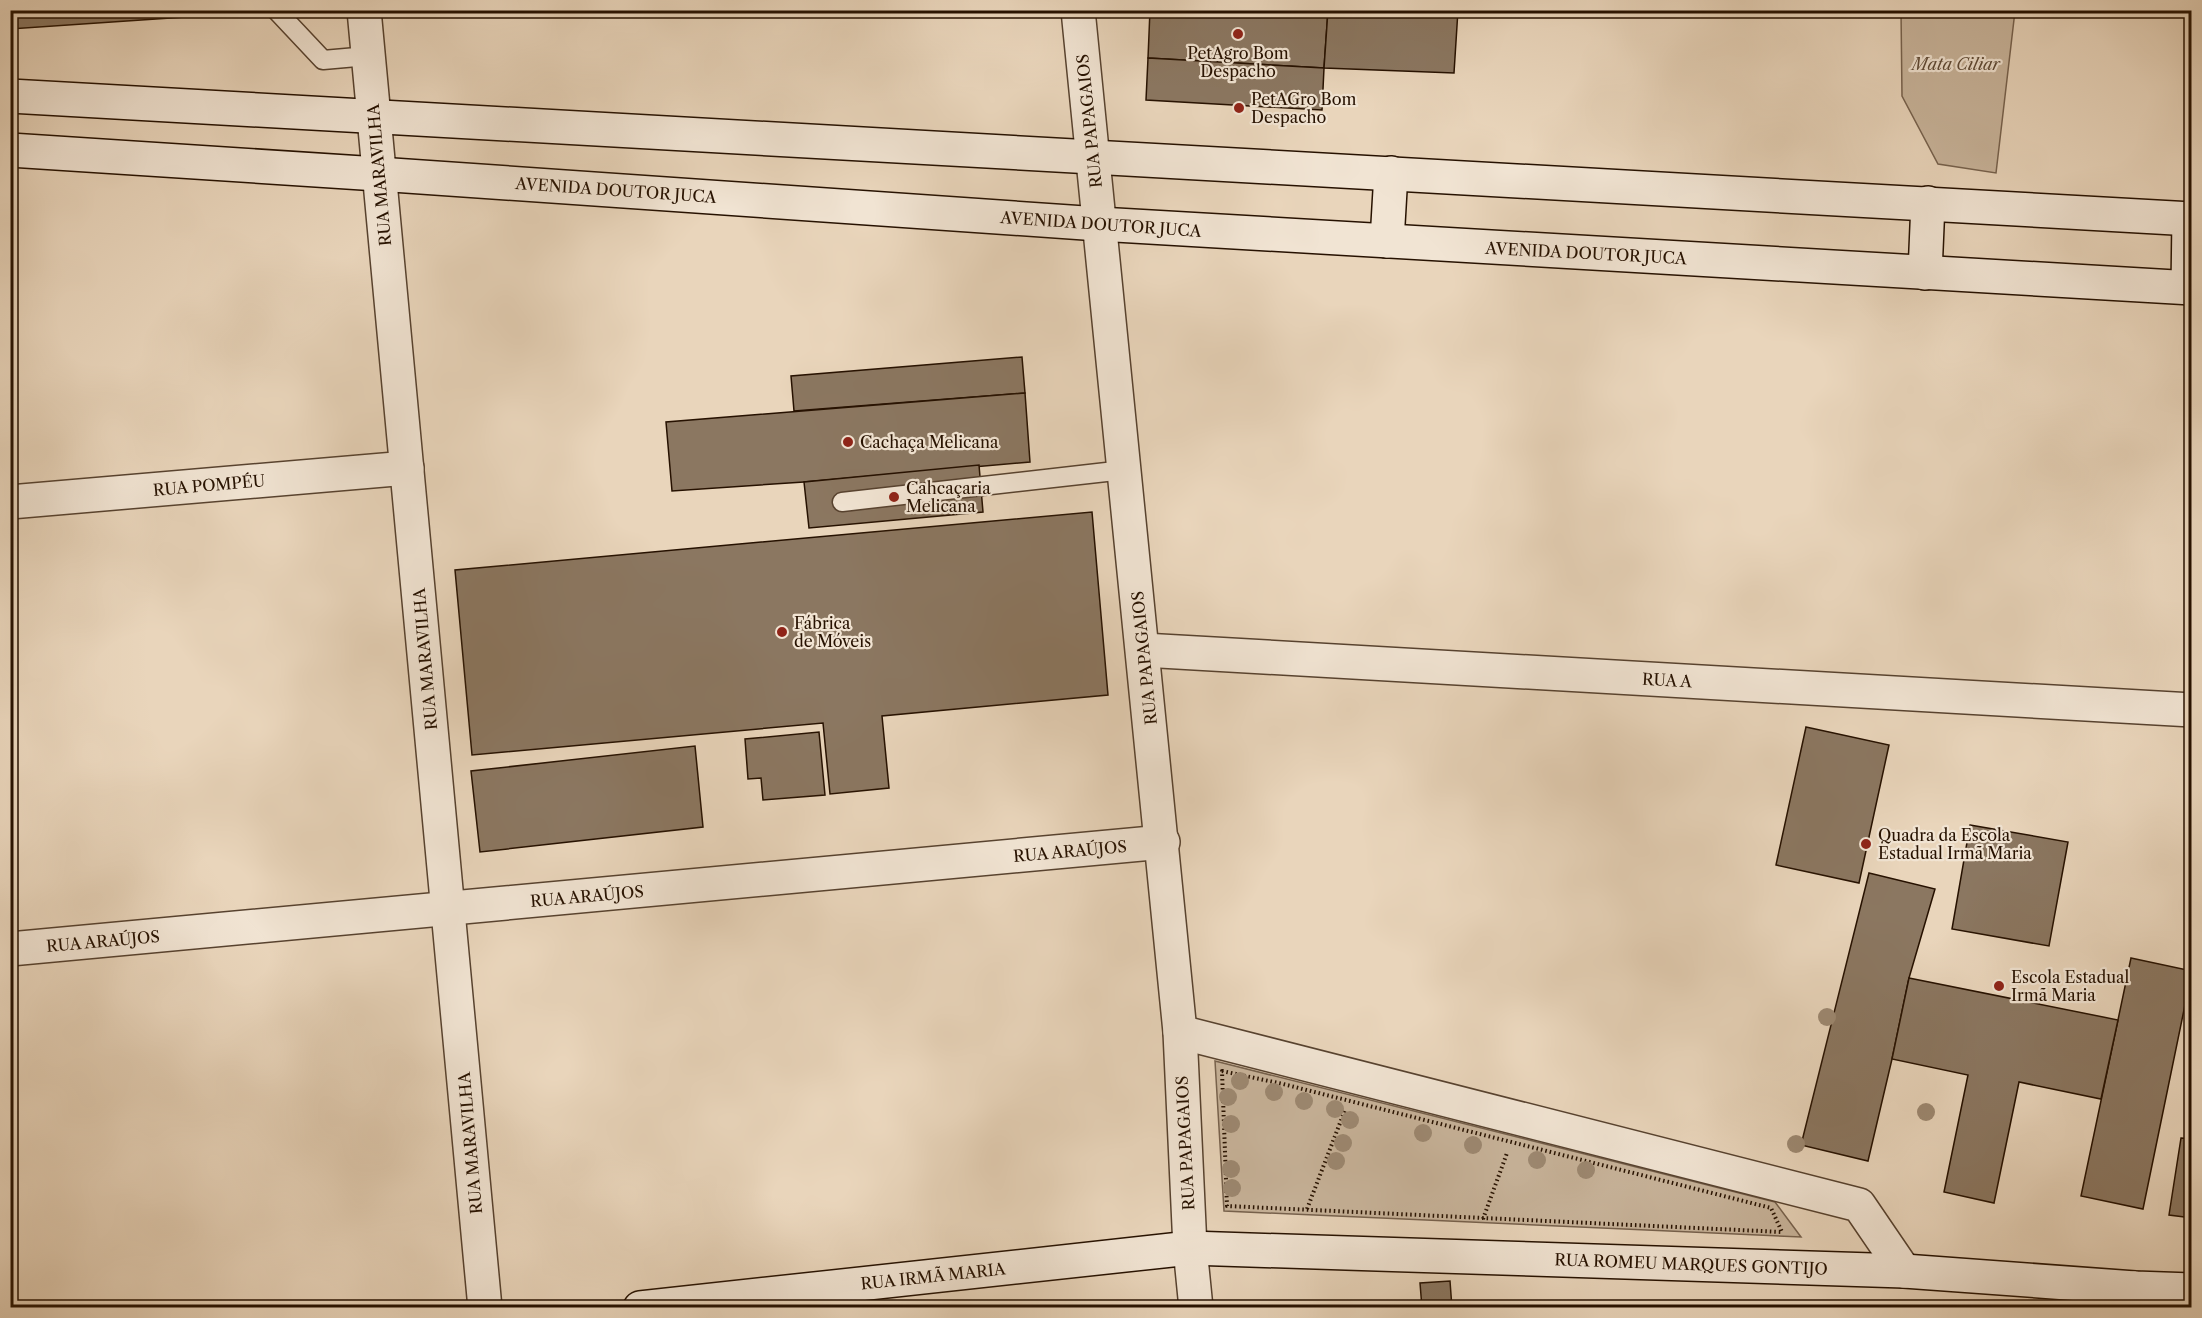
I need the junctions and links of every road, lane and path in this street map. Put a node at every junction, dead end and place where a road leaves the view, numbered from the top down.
1 (276, 10) edge
2 (364, 10) edge
3 (1078, 10) edge
4 (368, 56) junction
5 (10, 96) edge
6 (374, 115) junction
7 (10, 150) edge
8 (1093, 156) junction
9 (1391, 173) junction
10 (378, 174) junction
11 (1928, 203) junction
12 (2190, 218) edge
13 (1099, 224) junction
14 (1387, 241) junction
15 (1925, 273) junction
16 (2190, 288) edge
17 (407, 468) junction
18 (1124, 470) junction
19 (10, 502) edge
20 (842, 502) dead end
21 (1143, 650) junction
22 (2192, 710) edge
23 (1162, 842) junction
24 (448, 909) junction
25 (10, 949) edge
26 (1180, 1032) junction
27 (1348, 1101) junction
28 (1515, 1130) junction
29 (1307, 1209) junction
30 (1483, 1218) junction
31 (1190, 1248) junction
32 (1468, 1257) junction
33 (1904, 1271) junction
34 (2134, 1288) junction
35 (2192, 1290) edge
36 (485, 1308) edge
37 (640, 1308) edge
38 (1196, 1308) edge
39 (2097, 1308) edge

1 - 4 lane
2 - 4 street, RUA MARAVILHA
3 - 8 street, RUA PAPAGAIOS
4 - 6 street, RUA MARAVILHA
5 - 6 street
6 - 8 street
6 - 10 street, RUA MARAVILHA
7 - 10 street, AVENIDA DOUTOR JUCA
8 - 9 street
8 - 13 street, RUA PAPAGAIOS
9 - 11 street
9 - 14 street
10 - 13 street, AVENIDA DOUTOR JUCA
10 - 17 street, RUA MARAVILHA
11 - 12 street
11 - 15 street
12 - 16 street
13 - 14 street, AVENIDA DOUTOR JUCA
13 - 18 street, RUA PAPAGAIOS
14 - 15 street, AVENIDA DOUTOR JUCA
15 - 16 street, AVENIDA DOUTOR JUCA
17 - 19 street, RUA POMPÉU
17 - 24 street, RUA MARAVILHA
18 - 20 lane
18 - 21 street, RUA PAPAGAIOS
21 - 22 street, RUA A
21 - 23 street, RUA PAPAGAIOS
23 - 24 street, RUA ARAÚJOS
23 - 26 street, RUA PAPAGAIOS
24 - 25 street, RUA ARAÚJOS
24 - 36 street, RUA MARAVILHA
26 - 28 street
26 - 31 street, RUA PAPAGAIOS
27 - 28 path
27 - 29 path
27 - 29 path
28 - 30 path
28 - 30 path
28 - 33 street
29 - 30 path
30 - 32 path
31 - 32 street, RUA ROMEU MARQUES GONTIJO
31 - 37 street, RUA IRMÃ MARIA
31 - 38 street, RUA PAPAGAIOS
32 - 33 street, RUA ROMEU MARQUES GONTIJO
33 - 34 street, RUA ROMEU MARQUES GONTIJO
34 - 35 street, RUA ROMEU MARQUES GONTIJO
34 - 39 street

